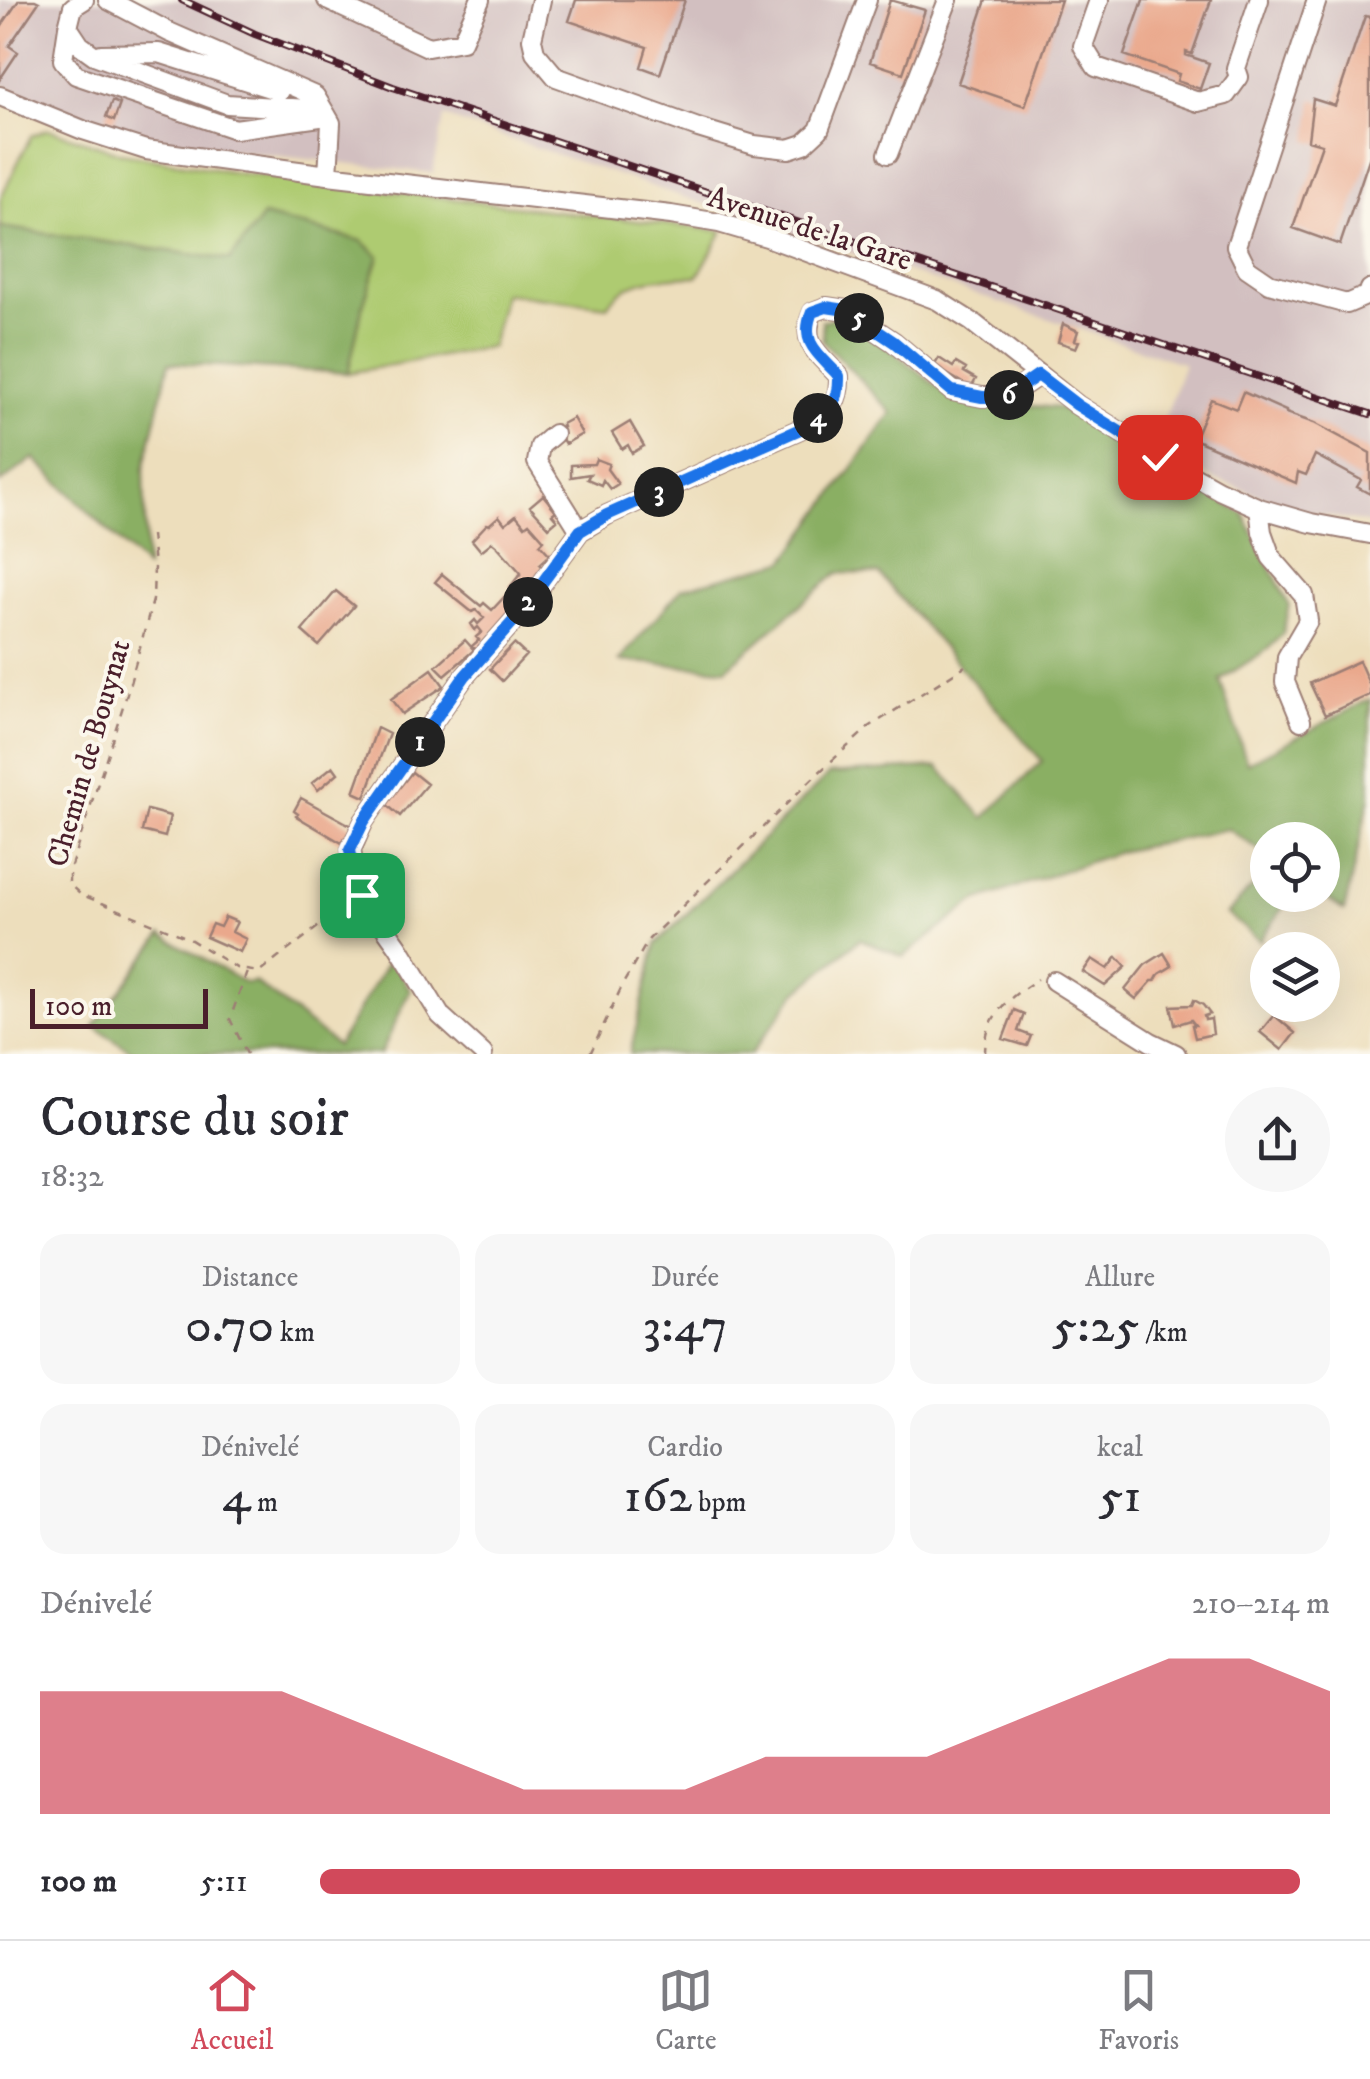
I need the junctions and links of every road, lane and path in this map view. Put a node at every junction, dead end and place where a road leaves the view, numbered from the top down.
1 (84, 0) edge
2 (108, 0) edge
3 (328, 0) edge
4 (480, 0) edge
5 (541, 0) edge
6 (867, 0) edge
7 (948, 0) edge
8 (1099, 0) edge
9 (1259, 0) edge
10 (1317, 0) edge
11 (68, 27) junction
12 (94, 55) junction
13 (0, 96) edge
14 (311, 103) junction
15 (328, 116) junction
16 (888, 154) dead end
17 (328, 175) junction
18 (1370, 289) edge
19 (1038, 375) junction
20 (554, 434) dead end
21 (1258, 508) junction
22 (580, 531) junction
23 (1370, 534) edge
24 (151, 535) dead end
25 (965, 666) dead end
26 (1301, 721) dead end
27 (362, 895) junction
28 (248, 970) junction
29 (1054, 981) joint
30 (247, 1054) edge
31 (483, 1054) edge
32 (590, 1054) edge
33 (985, 1054) edge
34 (1176, 1054) edge

1 - 11 street
2 - 14 street
3 - 4 street
5 - 6 street
7 - 16 street
8 - 9 street
10 - 18 street
11 - 12 street
11 - 15 street
12 - 14 street
12 - 14 street
13 - 17 street, Avenue de la Gare
14 - 15 street
15 - 17 street
17 - 19 street, Avenue de la Gare
19 - 21 street, Avenue de la Gare
19 - 22 street
20 - 22 street
21 - 23 street, Avenue de la Gare
21 - 26 street
22 - 27 street
24 - 28 path, Chemin de Bouynat
25 - 32 path
27 - 28 path
27 - 31 street
28 - 30 path
29 - 33 path
29 - 34 street

